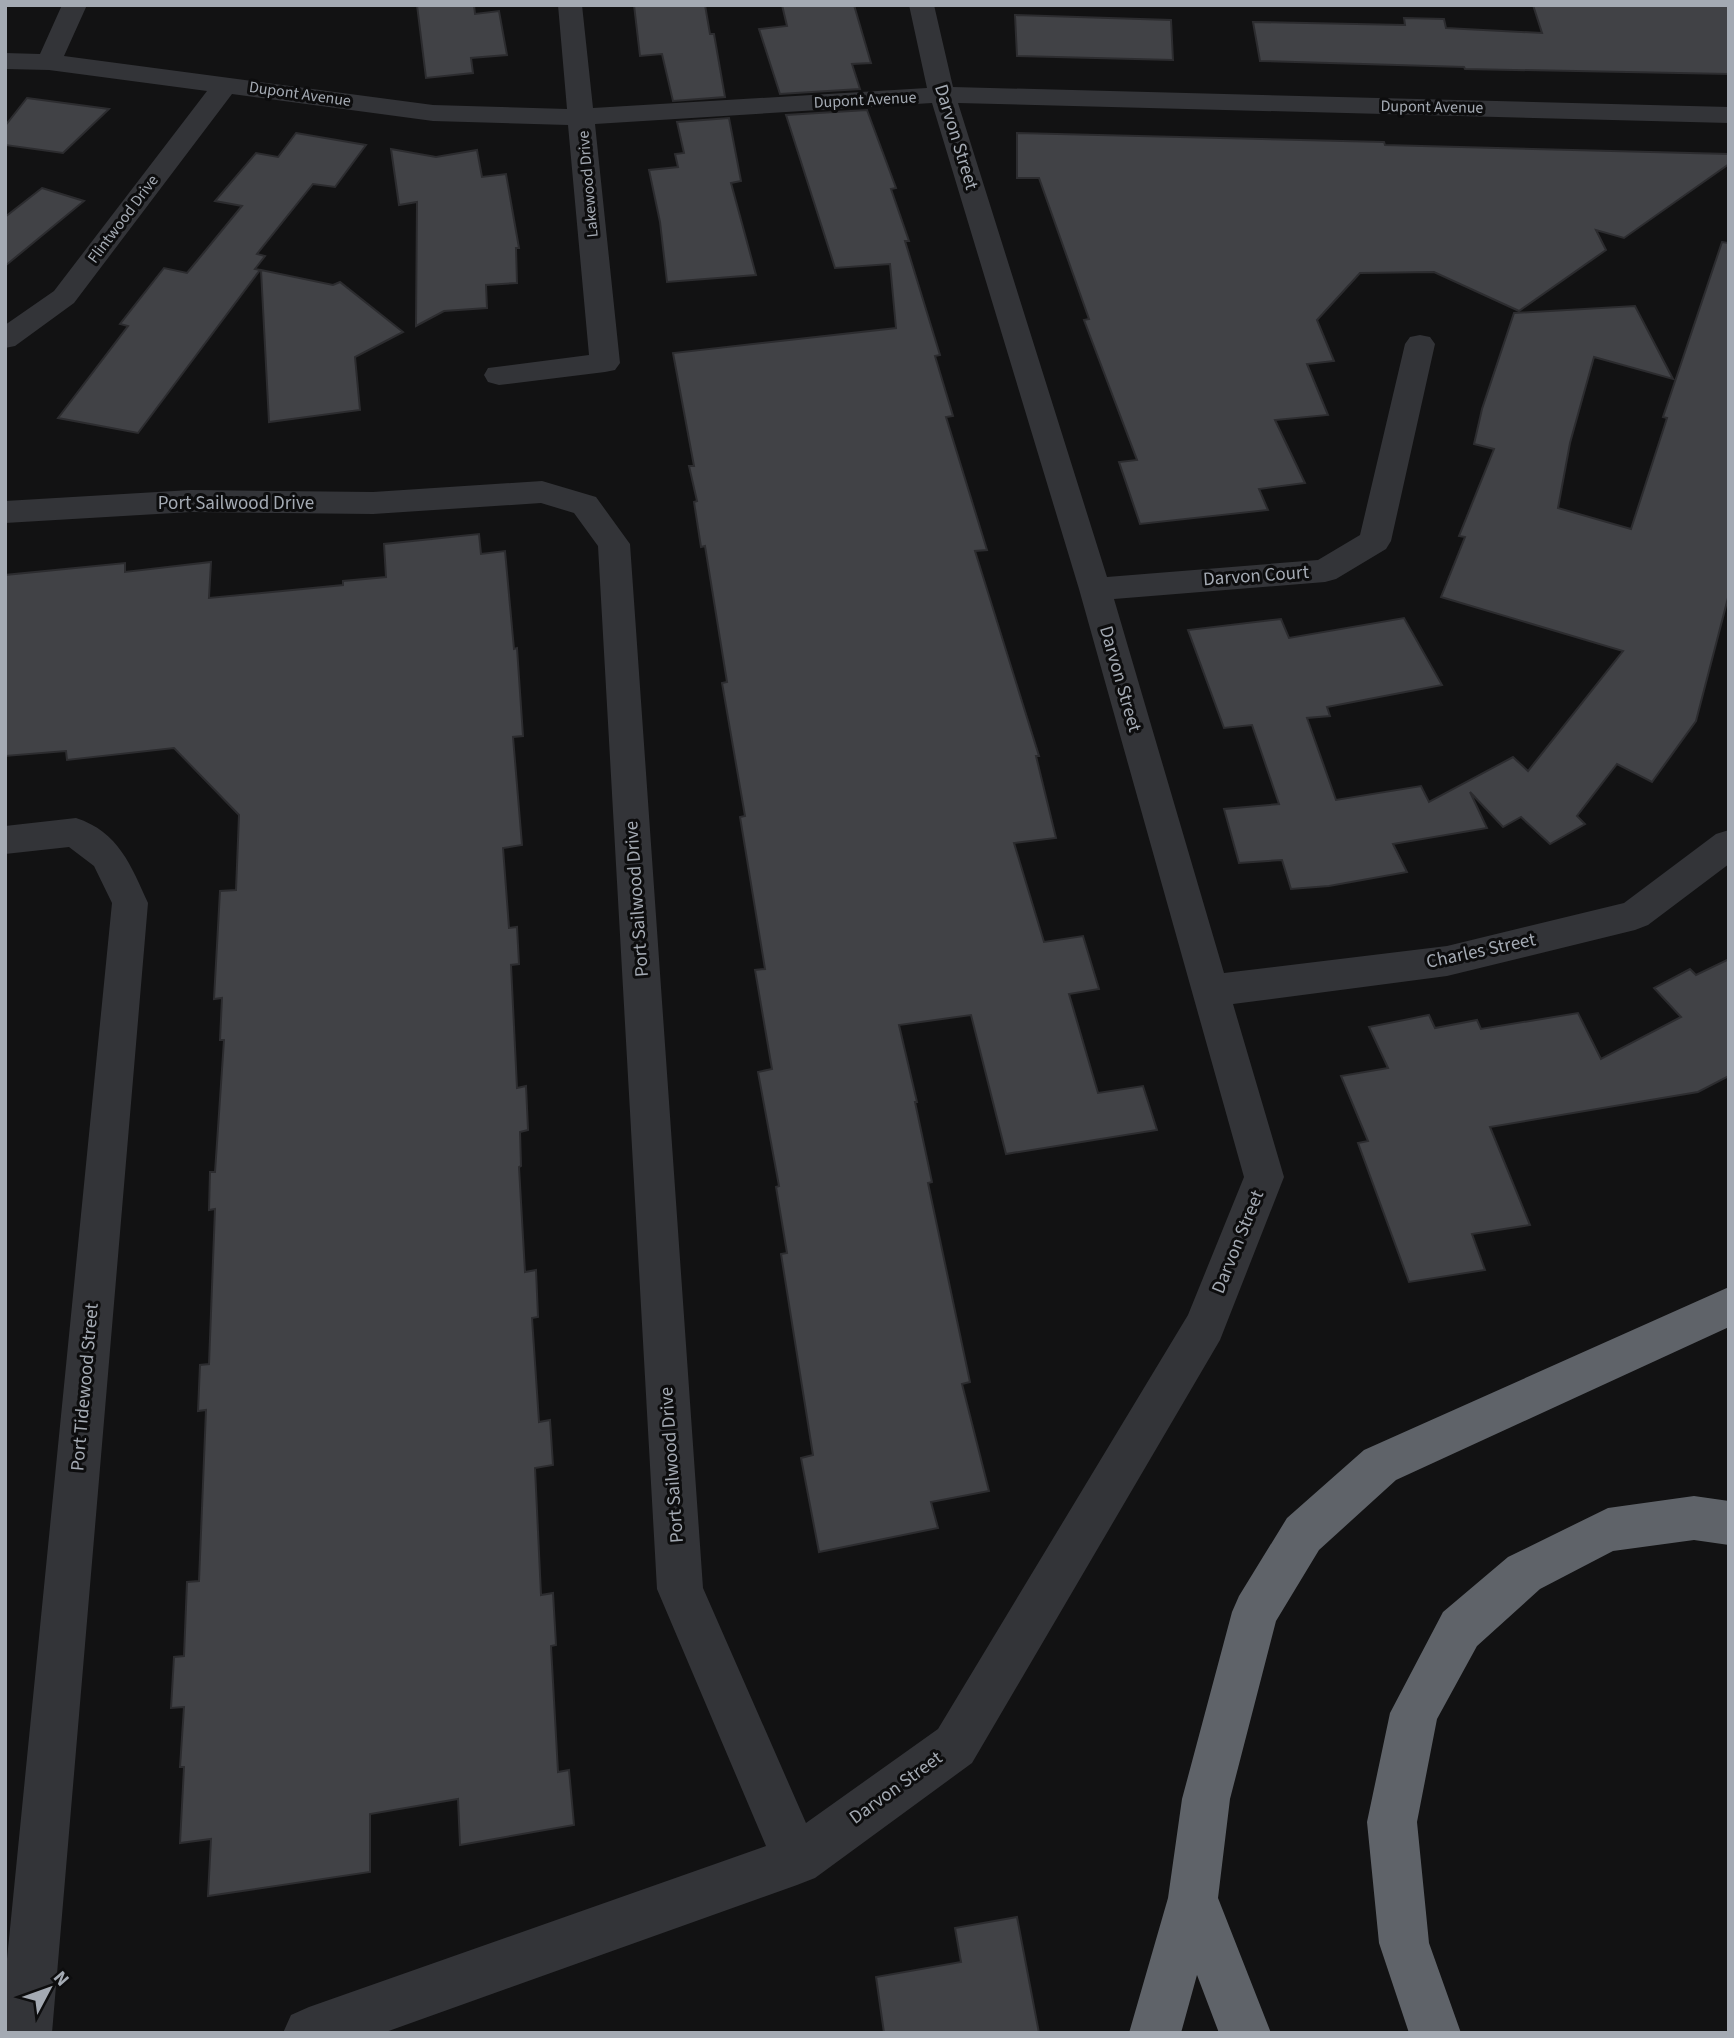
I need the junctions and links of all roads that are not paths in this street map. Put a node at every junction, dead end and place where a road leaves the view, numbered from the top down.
1 (75, 5) edge
2 (570, 5) edge
3 (921, 5) edge
4 (5, 61) edge
5 (49, 62) junction
6 (226, 84) junction
7 (942, 95) junction
8 (1729, 115) edge
9 (582, 117) junction
10 (5, 339) edge
11 (1420, 344) dead end
12 (499, 374) dead end
13 (5, 512) edge
14 (1094, 589) junction
15 (5, 839) edge
16 (1729, 844) edge
17 (1209, 991) junction
18 (1729, 1306) edge
19 (1729, 1523) edge
20 (797, 1860) junction
21 (1193, 1898) junction
22 (26, 2033) edge
23 (309, 2033) edge
24 (1155, 2033) edge
25 (1245, 2033) edge
26 (1435, 2033) edge

1 - 5 street
2 - 9 street, Lakewood Drive
3 - 7 street, Darvon Street
4 - 5 street, Dupont Avenue
5 - 6 street, Dupont Avenue
6 - 9 street, Dupont Avenue
6 - 10 street, Flintwood Drive
7 - 8 street, Dupont Avenue
7 - 9 street, Dupont Avenue
7 - 14 street, Darvon Street
9 - 12 street, Lakewood Drive
11 - 14 street, Darvon Court
13 - 20 street, Port Sailwood Drive
14 - 17 street, Darvon Street
15 - 22 street, Port Tidewood Street
16 - 17 street, Charles Street
17 - 20 street, Darvon Street
18 - 21 highway
19 - 26 highway
20 - 23 street, Darvon Street
21 - 24 highway
21 - 25 highway

